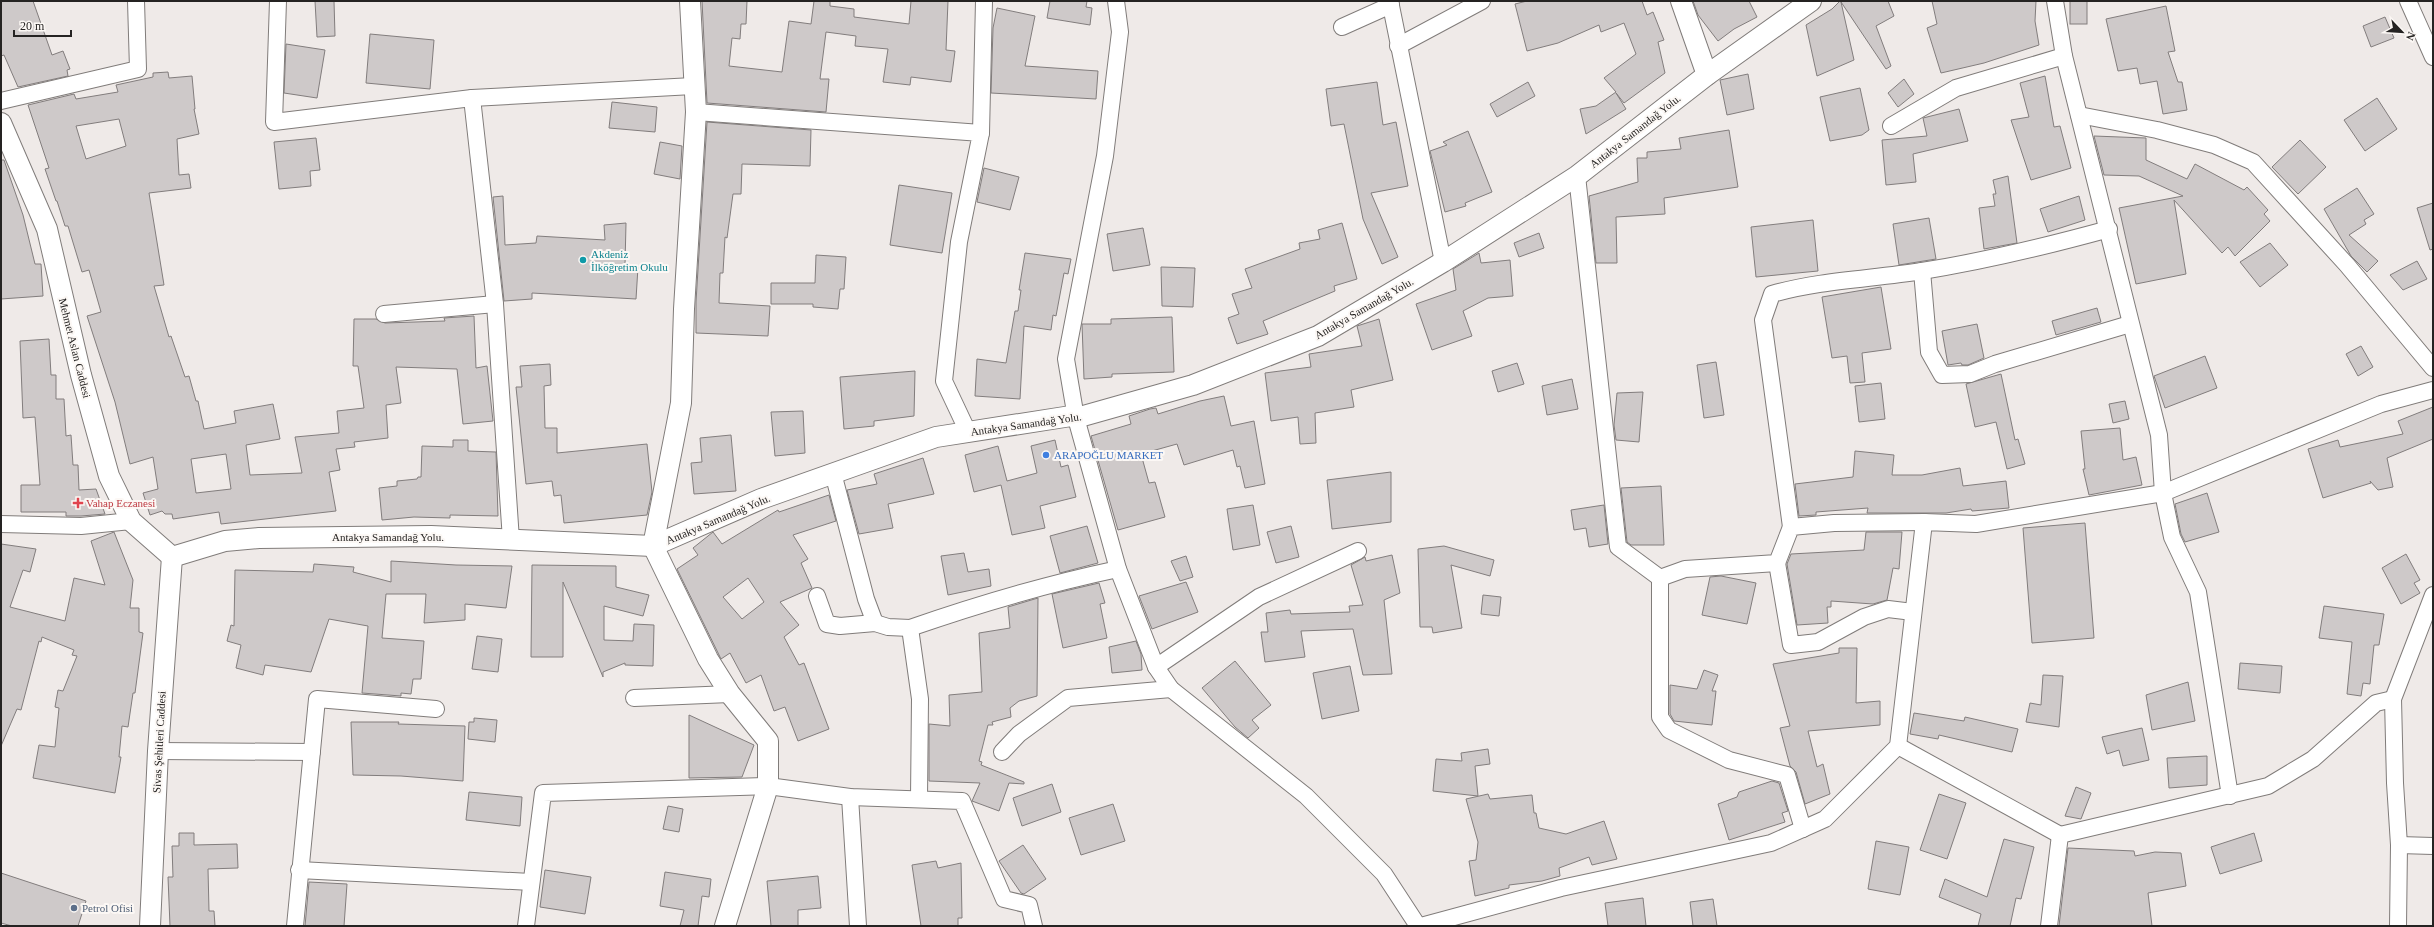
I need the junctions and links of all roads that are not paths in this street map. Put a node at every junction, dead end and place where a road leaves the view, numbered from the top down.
1 (136, 1) edge
2 (278, 1) edge
3 (690, 1) edge
4 (984, 1) edge
5 (1116, 1) edge
6 (1482, 1) edge
7 (1681, 1) edge
8 (1811, 1) edge
9 (2055, 1) edge
10 (2408, 1) edge
11 (1390, 3) edge
12 (1342, 27) dead end
13 (1398, 46) junction
14 (2064, 56) junction
15 (2433, 57) edge
16 (1707, 75) junction
17 (693, 86) junction
18 (472, 98) junction
19 (1, 101) edge
20 (696, 112) junction
21 (2079, 115) junction
22 (1, 123) edge
23 (1891, 126) dead end
24 (981, 133) junction
25 (1577, 176) junction
26 (2109, 229) junction
27 (1443, 262) junction
28 (1922, 271) junction
29 (495, 304) junction
30 (384, 314) dead end
31 (2130, 324) junction
32 (2433, 368) edge
33 (2433, 390) edge
34 (1076, 418) junction
35 (968, 432) junction
36 (834, 473) junction
37 (2163, 493) junction
38 (131, 521) junction
39 (1924, 522) junction
40 (1, 524) edge
41 (1791, 527) junction
42 (511, 540) junction
43 (653, 546) junction
44 (1358, 551) dead end
45 (172, 558) junction
46 (1777, 563) junction
47 (1118, 569) junction
48 (1660, 578) junction
49 (2433, 595) edge
50 (817, 596) dead end
51 (1913, 612) junction
52 (875, 623) junction
53 (910, 628) junction
54 (1156, 667) junction
55 (1171, 689) junction
56 (730, 694) junction
57 (634, 698) dead end
58 (2393, 699) junction
59 (436, 708) dead end
60 (1898, 746) junction
61 (158, 751) junction
62 (312, 752) junction
63 (1002, 752) dead end
64 (768, 786) junction
65 (2230, 796) junction
66 (850, 797) junction
67 (919, 799) junction
68 (1803, 828) junction
69 (2060, 835) junction
70 (2399, 845) junction
71 (2433, 846) edge
72 (299, 870) junction
73 (531, 882) junction
74 (150, 926) edge
75 (295, 926) edge
76 (526, 926) edge
77 (725, 926) edge
78 (858, 926) edge
79 (1034, 926) edge
80 (1418, 926) edge
81 (1421, 926) edge
82 (2049, 926) edge
83 (2398, 926) edge

1 - 19 street
2 - 18 street
3 - 17 street
4 - 24 street
5 - 34 street
6 - 13 street
7 - 16 street
8 - 16 street, Antakya Samandağ Yolu.
9 - 14 street
10 - 15 street
11 - 12 street
11 - 13 street
13 - 27 street
14 - 21 street
14 - 23 street
16 - 25 street, Antakya Samandağ Yolu.
17 - 18 street
17 - 20 street
18 - 29 street
20 - 24 street
20 - 43 street
21 - 26 street
21 - 32 street
22 - 38 street, Mehmet Aslan Caddesi
24 - 35 street
25 - 27 street, Antakya Samandağ Yolu.
25 - 48 street
26 - 28 street
26 - 31 street
27 - 34 street, Antakya Samandağ Yolu.
28 - 31 street
28 - 41 street
29 - 30 street
29 - 42 street
31 - 37 street
33 - 37 street
34 - 35 street, Antakya Samandağ Yolu.
34 - 47 street
35 - 36 street, Antakya Samandağ Yolu.
36 - 43 street, Antakya Samandağ Yolu.
36 - 52 street
37 - 39 street
37 - 65 street
38 - 40 street
38 - 45 street, Mehmet Aslan Caddesi
39 - 41 street
39 - 51 street
41 - 46 street
42 - 43 street, Antakya Samandağ Yolu.
42 - 45 street, Antakya Samandağ Yolu.
43 - 56 street
44 - 54 street
45 - 61 street, Sivas Şehitleri Caddesi
46 - 48 street
46 - 51 street
47 - 53 street
47 - 54 street
48 - 68 street
49 - 58 street
50 - 52 street
51 - 60 street
52 - 53 street
53 - 67 street
54 - 55 street
55 - 63 street
55 - 80 street
56 - 57 street
56 - 64 street
58 - 65 street
58 - 70 street
59 - 62 street
60 - 68 street
60 - 69 street
61 - 62 street
61 - 74 street, Sivas Şehitleri Caddesi
62 - 72 street
64 - 66 street
64 - 73 street
64 - 77 street
65 - 69 street
66 - 67 street
66 - 78 street
67 - 79 street
68 - 81 street
69 - 82 street
70 - 71 street
70 - 83 street
72 - 73 street
72 - 75 street
73 - 76 street

